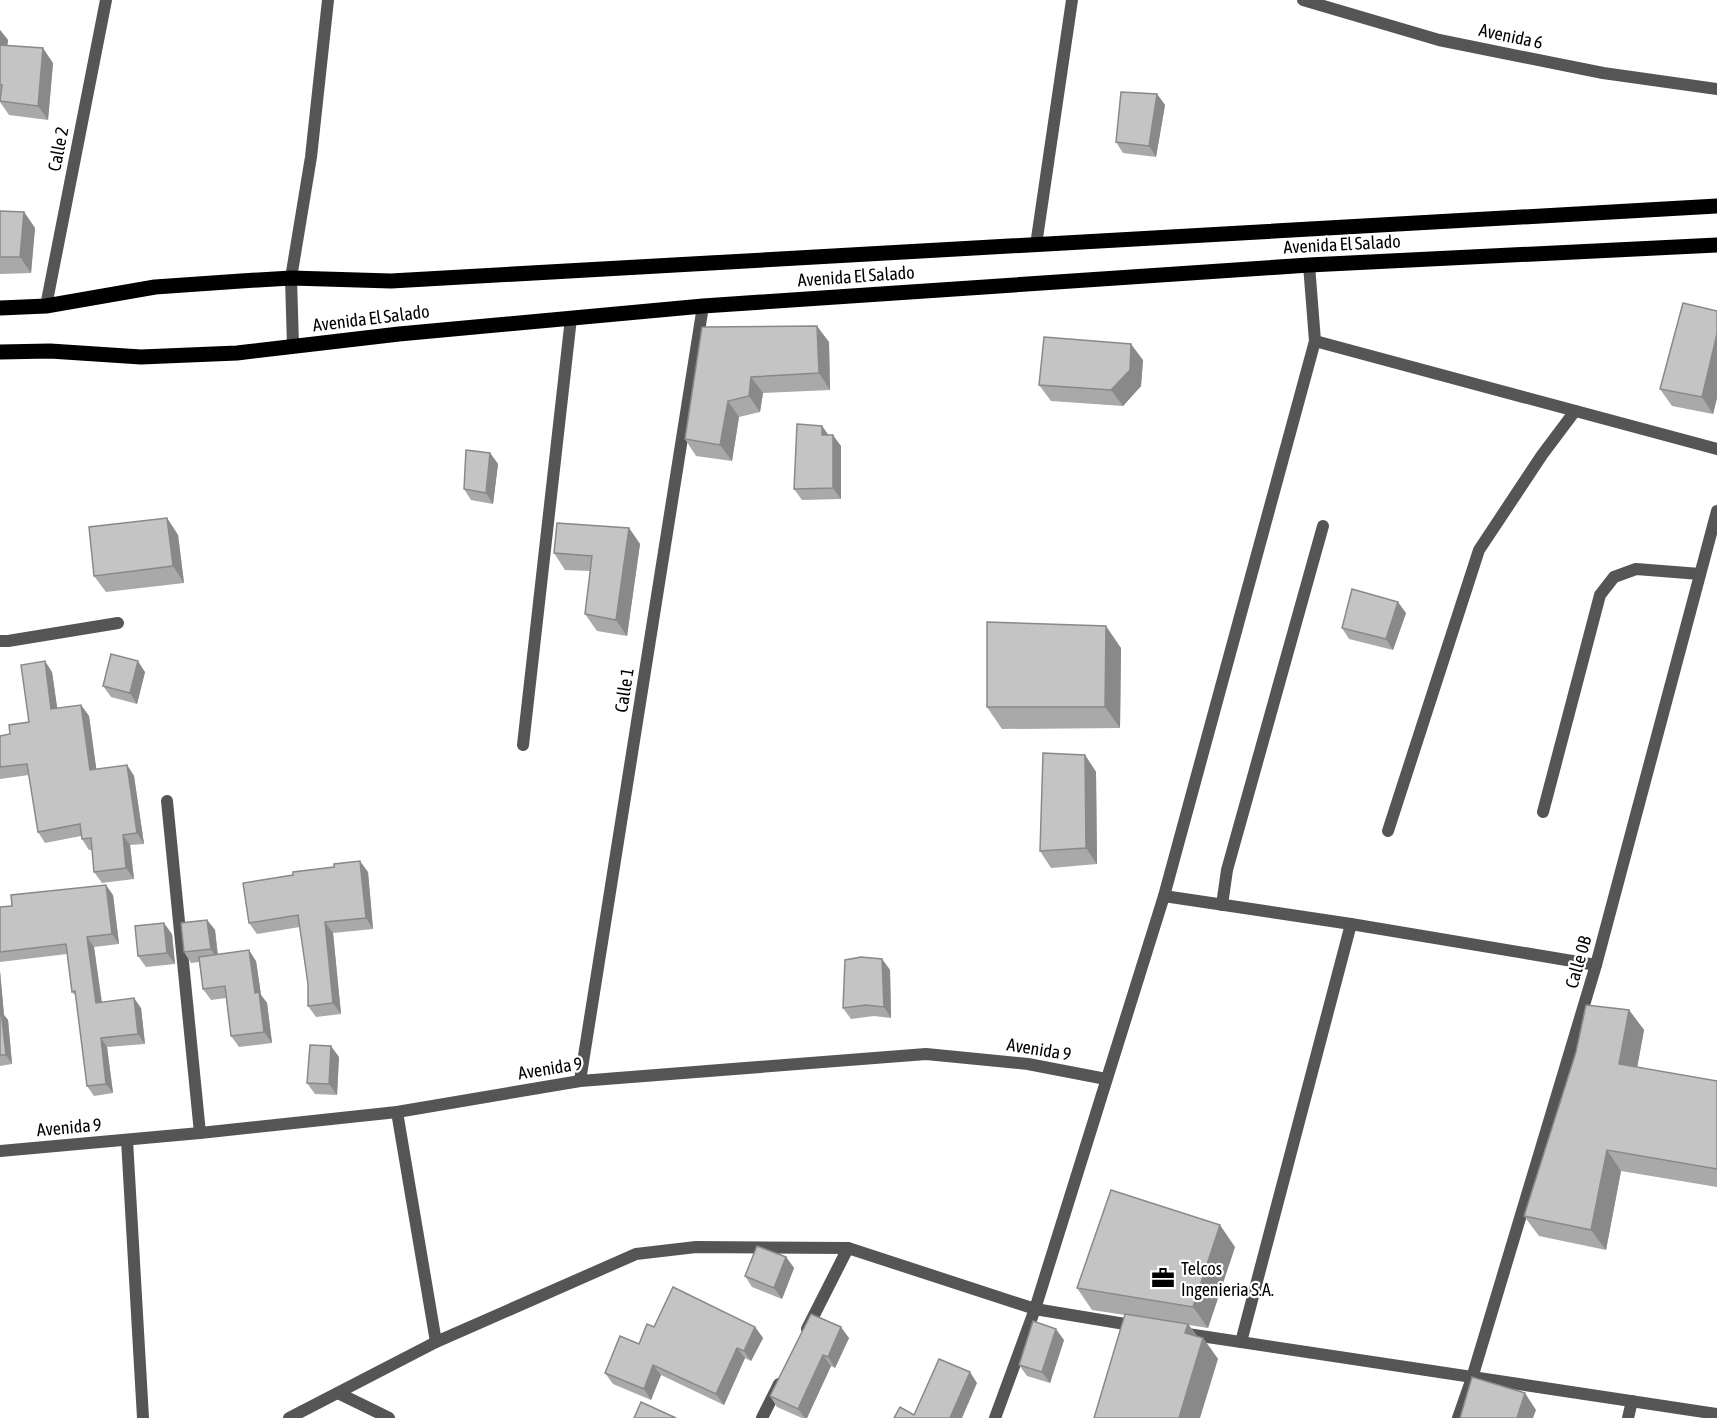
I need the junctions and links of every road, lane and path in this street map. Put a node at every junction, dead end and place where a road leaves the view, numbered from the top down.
1 (106, 0) edge
2 (328, 0) edge
3 (1072, 0) edge
4 (1303, 0) edge
5 (1717, 89) edge
6 (1717, 206) edge
7 (1036, 245) junction
8 (1717, 245) edge
9 (1309, 265) junction
10 (291, 278) junction
11 (46, 306) junction
12 (703, 306) junction
13 (0, 308) edge
14 (571, 318) junction
15 (1315, 341) junction
16 (293, 346) junction
17 (0, 352) edge
18 (1575, 411) junction
19 (1717, 449) edge
20 (1717, 511) edge
21 (1323, 526) dead end
22 (1700, 574) junction
23 (118, 623) dead end
24 (0, 641) edge
25 (523, 745) dead end
26 (167, 801) dead end
27 (1542, 812) dead end
28 (1388, 831) dead end
29 (1164, 896) junction
30 (1222, 904) junction
31 (1351, 924) junction
32 (1596, 965) junction
33 (1106, 1078) junction
34 (580, 1081) junction
35 (397, 1112) junction
36 (200, 1133) junction
37 (127, 1140) junction
38 (0, 1151) edge
39 (848, 1248) junction
40 (1035, 1309) junction
41 (1149, 1328) edge
42 (1172, 1331) edge
43 (436, 1342) junction
44 (1241, 1342) junction
45 (799, 1344) edge
46 (783, 1376) edge
47 (1472, 1378) junction
48 (338, 1393) junction
49 (1632, 1401) junction
50 (1717, 1414) edge
51 (143, 1418) edge
52 (289, 1418) edge
53 (389, 1418) edge
54 (762, 1418) edge
55 (995, 1418) edge
56 (1458, 1418) edge
57 (1628, 1418) edge

1 - 11 street, Calle 2
2 - 10 street
3 - 7 street
4 - 5 street, Avenida 6
6 - 7 main road, Avenida El Salado
7 - 10 main road, Avenida El Salado
8 - 9 main road, Avenida El Salado
9 - 12 main road, Avenida El Salado
9 - 15 street
10 - 11 main road, Avenida El Salado
10 - 16 street
11 - 13 main road, Avenida El Salado
12 - 14 main road, Avenida El Salado
12 - 34 street, Calle 1
14 - 16 main road, Avenida El Salado
14 - 25 street
15 - 18 street
15 - 29 street
16 - 17 main road, Avenida El Salado
18 - 19 street
18 - 28 street
20 - 22 street, Calle 0B
21 - 30 street
22 - 27 street
22 - 32 street, Calle 0B
23 - 24 street
26 - 36 street
29 - 30 street
29 - 33 street
30 - 31 street
31 - 32 street
31 - 44 street
32 - 47 street, Calle 0B
33 - 34 street, Avenida 9
33 - 40 street
34 - 35 street, Avenida 9
35 - 36 street, Avenida 9
35 - 43 street
36 - 37 street, Avenida 9
37 - 38 street, Avenida 9
37 - 51 street
39 - 40 street
39 - 43 street
39 - 45 street
40 - 41 street
40 - 55 street
42 - 44 street
43 - 48 street
44 - 47 street
46 - 54 street
47 - 49 street
47 - 56 street, Calle 0B
48 - 52 street
48 - 53 street
49 - 50 street
49 - 57 street

